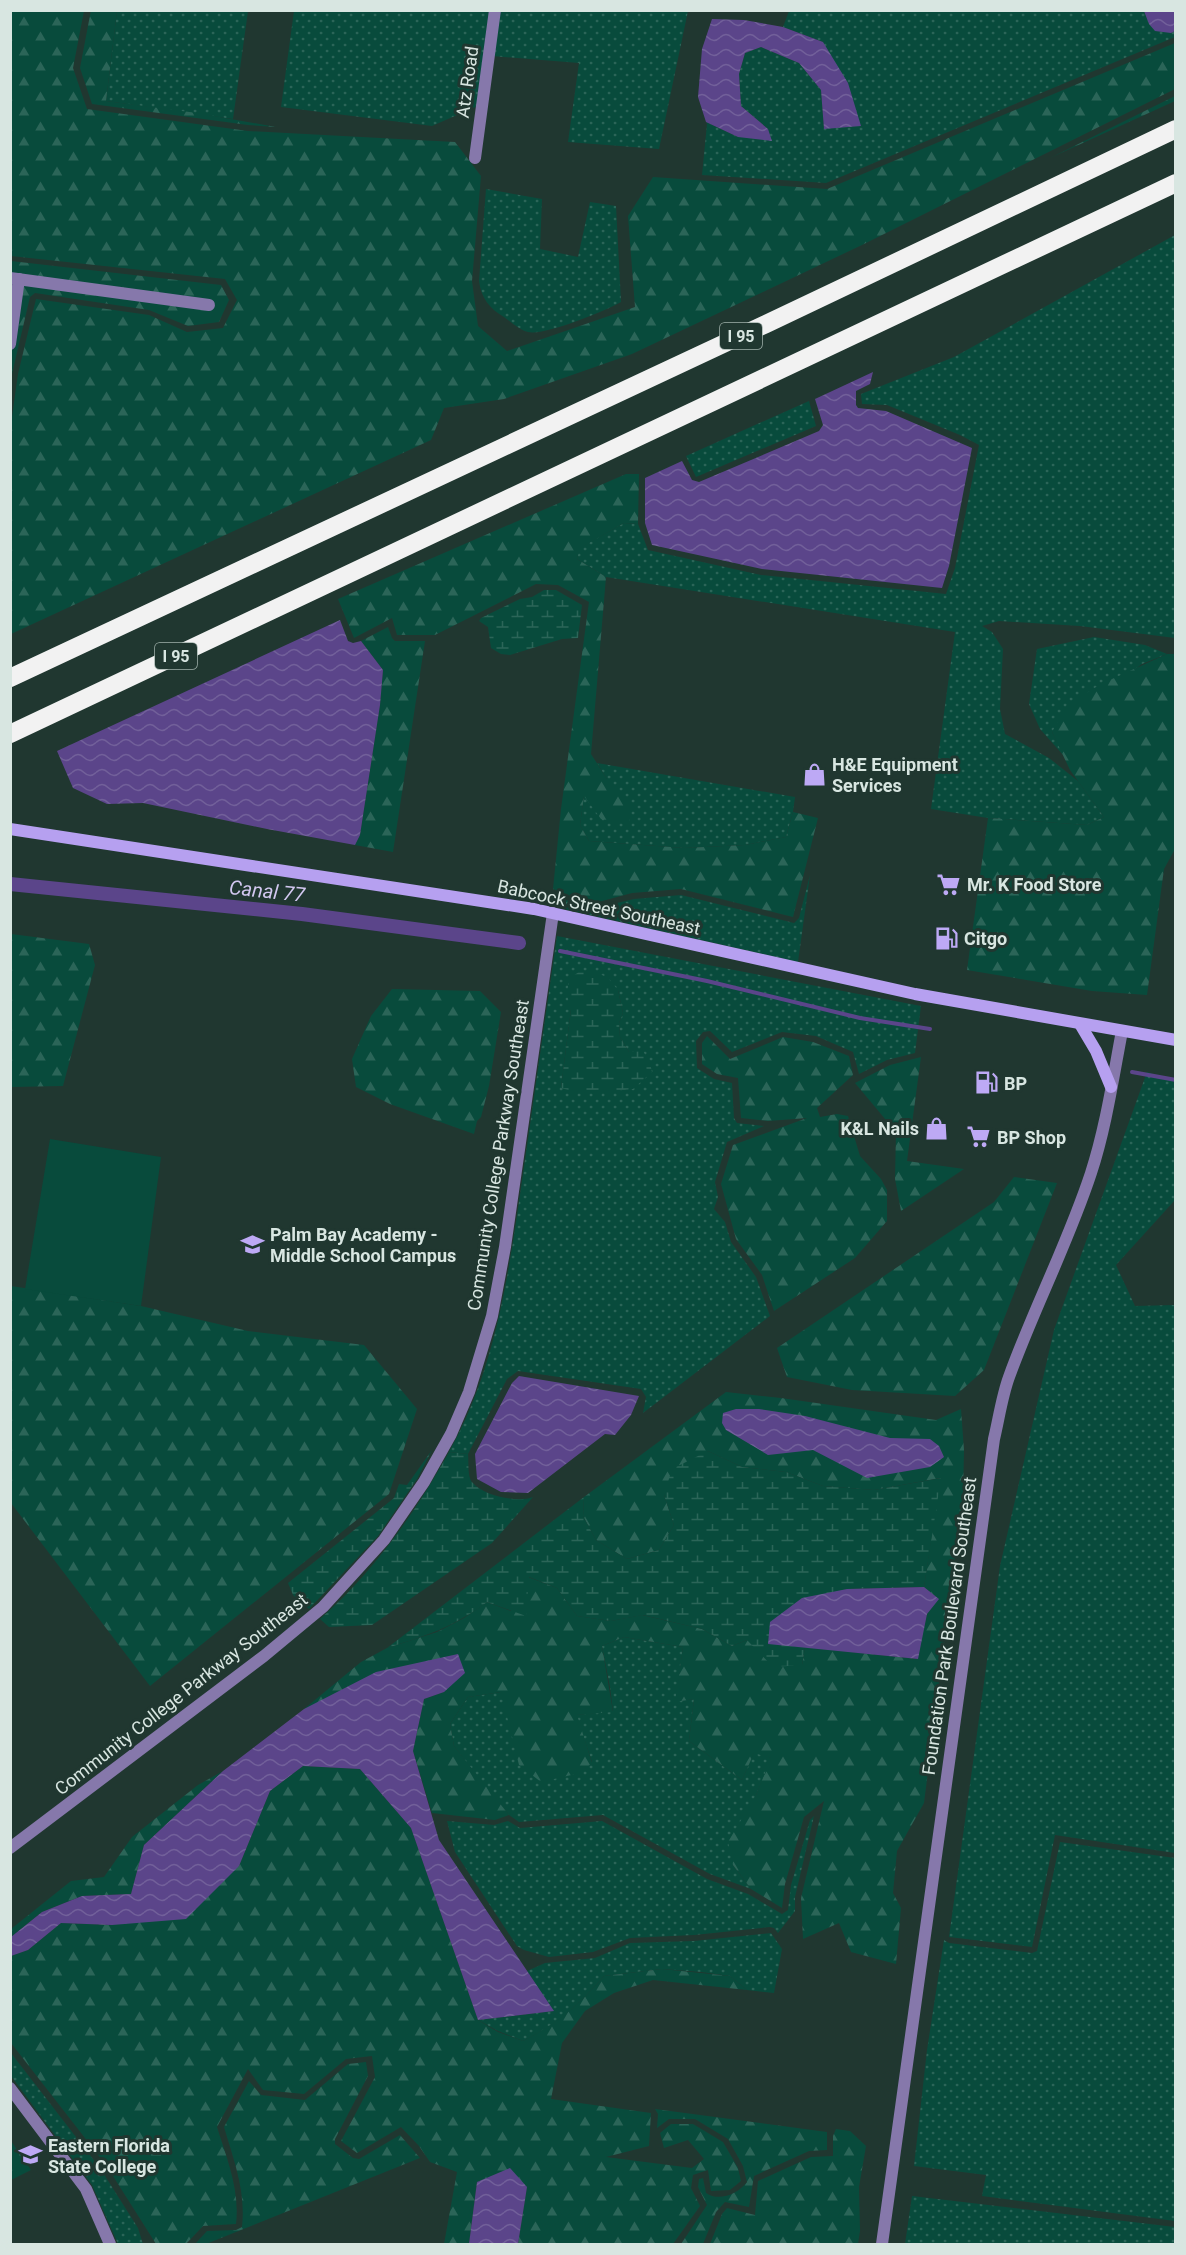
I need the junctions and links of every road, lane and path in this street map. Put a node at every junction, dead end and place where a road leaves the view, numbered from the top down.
1 (495, 10) edge
2 (1176, 129) edge
3 (475, 158) dead end
4 (1176, 183) edge
5 (15, 279) edge
6 (209, 305) dead end
7 (10, 344) edge
8 (10, 678) edge
9 (10, 734) edge
10 (10, 829) edge
11 (553, 913) junction
12 (1080, 1024) junction
13 (1122, 1031) junction
14 (1176, 1040) edge
15 (1111, 1087) junction
16 (10, 1848) edge
17 (10, 2088) edge
18 (110, 2244) edge
19 (882, 2244) edge

1 - 3 street, Atz Road
2 - 8 highway, I 95
4 - 9 highway, I 95
5 - 6 street
5 - 7 street
10 - 11 main road, Babcock Street Southeast
11 - 12 main road, Babcock Street Southeast
11 - 16 street, Community College Parkway Southeast
12 - 13 main road, Babcock Street Southeast
12 - 15 main road
13 - 14 main road, Babcock Street Southeast
13 - 15 street, Foundation Park Boulevard Southeast
15 - 19 street, Foundation Park Boulevard Southeast
17 - 18 street

